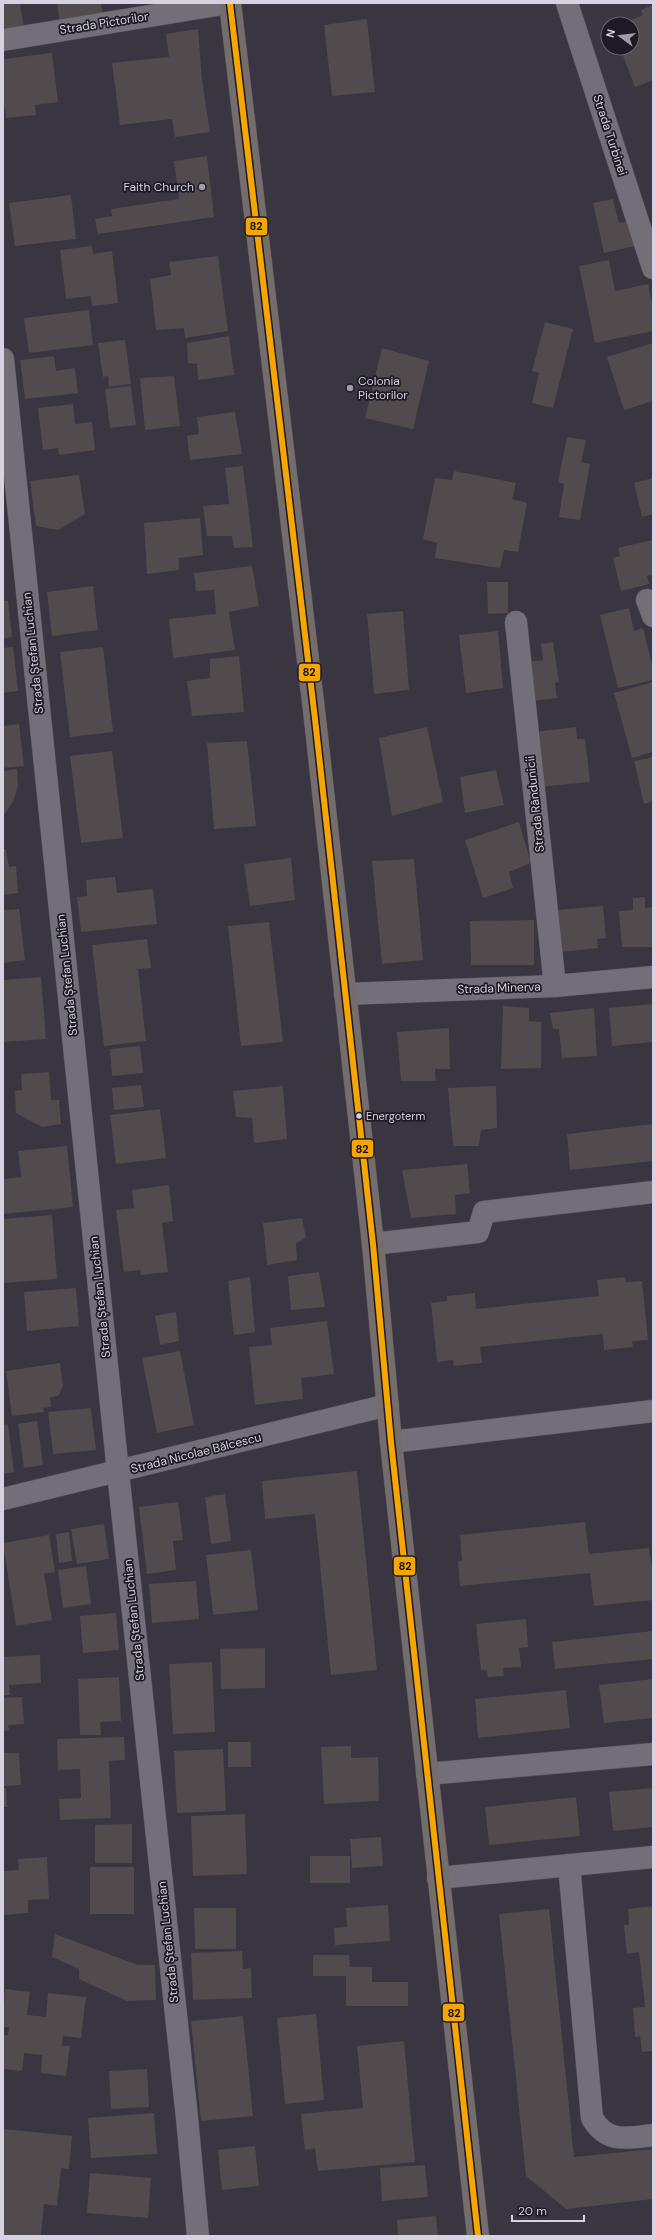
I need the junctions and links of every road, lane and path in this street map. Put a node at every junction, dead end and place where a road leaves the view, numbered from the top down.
1 (229, 3) edge
2 (567, 3) edge
3 (3, 40) edge
4 (653, 268) edge
5 (3, 358) edge
6 (516, 622) dead end
7 (653, 977) edge
8 (555, 986) junction
9 (345, 994) junction
10 (653, 1192) edge
11 (373, 1244) junction
12 (388, 1405) junction
13 (653, 1411) edge
14 (391, 1442) junction
15 (118, 1472) junction
16 (3, 1499) edge
17 (653, 1754) edge
18 (427, 1774) junction
19 (653, 1857) edge
20 (569, 1865) junction
21 (438, 1878) junction
22 (653, 2135) edge
23 (198, 2236) edge
24 (478, 2236) edge

1 - 3 street, Strada Pictorilor
1 - 9 main road
2 - 4 street, Strada Turbinei
5 - 15 street, Strada Ștefan Luchian
6 - 8 street, Strada Rândunicii
7 - 8 street, Strada Minerva
8 - 9 street, Strada Minerva
9 - 11 main road
10 - 11 street
11 - 12 main road
12 - 14 main road
12 - 15 street, Strada Nicolae Bălcescu
13 - 14 street
14 - 18 main road
15 - 16 street, Strada Nicolae Bălcescu
15 - 23 street, Strada Ștefan Luchian
17 - 18 street
18 - 21 main road
19 - 20 street
20 - 21 street
20 - 22 street
21 - 24 main road

